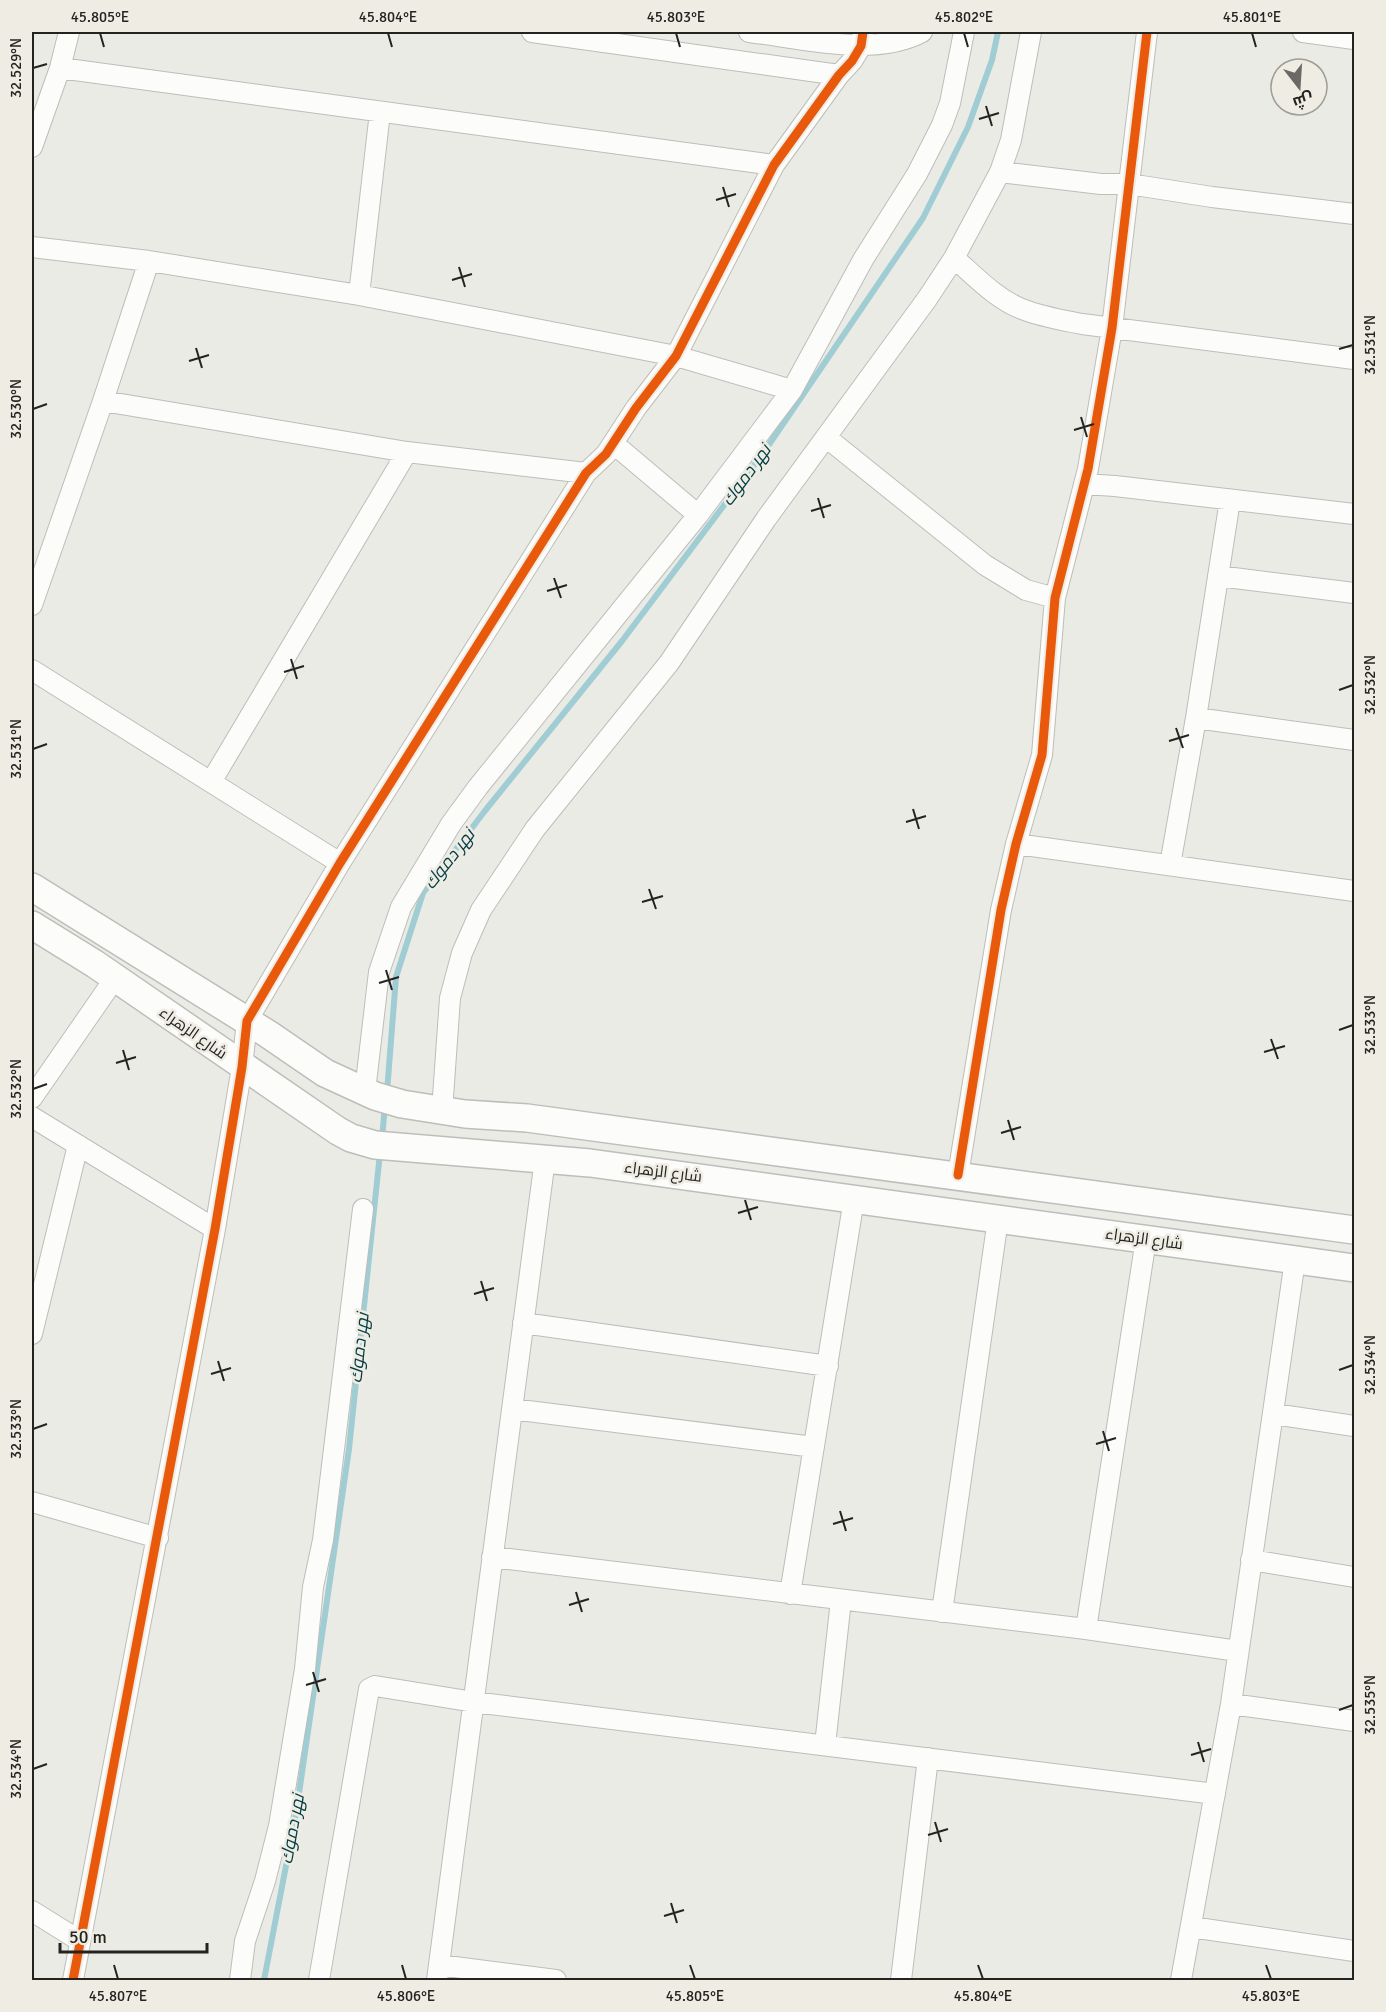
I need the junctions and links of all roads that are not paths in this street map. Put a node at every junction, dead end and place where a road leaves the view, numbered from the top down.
1 (69, 32) edge
2 (532, 32) edge
3 (749, 32) edge
4 (922, 32) edge
5 (964, 32) edge
6 (1031, 32) edge
7 (1147, 32) edge
8 (1303, 32) edge
9 (862, 39) edge
10 (1354, 39) edge
11 (60, 68) junction
12 (839, 75) junction
13 (380, 112) junction
14 (32, 147) edge
15 (774, 165) junction
16 (1000, 172) junction
17 (1129, 184) junction
18 (1354, 214) edge
19 (32, 247) edge
20 (954, 258) junction
21 (149, 261) junction
22 (359, 295) junction
23 (1112, 328) junction
24 (675, 356) junction
25 (1354, 359) edge
26 (792, 390) junction
27 (103, 401) junction
28 (826, 438) junction
29 (614, 444) junction
30 (407, 452) junction
31 (586, 473) junction
32 (1084, 484) junction
33 (1230, 500) junction
34 (1354, 514) edge
35 (698, 515) junction
36 (1218, 576) junction
37 (1354, 593) edge
38 (1054, 598) junction
39 (32, 605) edge
40 (32, 670) edge
41 (1196, 718) junction
42 (1354, 740) edge
43 (211, 782) junction
44 (1016, 844) junction
45 (340, 863) junction
46 (1170, 865) junction
47 (32, 887) edge
48 (1354, 891) edge
49 (32, 925) edge
50 (115, 978) junction
51 (247, 1021) junction
52 (242, 1066) junction
53 (370, 1093) junction
54 (32, 1098) edge
55 (436, 1110) junction
56 (32, 1117) edge
57 (78, 1145) junction
58 (545, 1159) junction
59 (958, 1175) junction
60 (854, 1199) junction
61 (1198, 1208) junction
62 (363, 1209) dead end
63 (1239, 1214) junction
64 (998, 1219) junction
65 (215, 1228) junction
66 (1354, 1230) edge
67 (1146, 1239) junction
68 (1195, 1246) junction
69 (1230, 1251) junction
70 (1295, 1260) junction
71 (1354, 1268) edge
72 (35, 1293) edge
73 (523, 1323) junction
74 (32, 1334) edge
75 (828, 1366) junction
76 (512, 1409) junction
77 (1274, 1414) junction
78 (1354, 1426) edge
79 (814, 1447) junction
80 (32, 1503) edge
81 (158, 1538) junction
82 (492, 1557) junction
83 (1251, 1560) junction
84 (1354, 1577) edge
85 (790, 1594) junction
86 (842, 1600) junction
87 (942, 1612) junction
88 (1086, 1629) junction
89 (1238, 1651) junction
90 (474, 1702) junction
91 (1231, 1704) junction
92 (1354, 1721) edge
93 (825, 1745) junction
94 (928, 1758) junction
95 (1215, 1794) junction
96 (32, 1911) edge
97 (1191, 1927) junction
98 (80, 1941) junction
99 (1354, 1952) edge
100 (438, 1973) edge
101 (72, 1980) edge
102 (240, 1980) edge
103 (319, 1980) edge
104 (556, 1980) edge
105 (901, 1980) edge
106 (1181, 1980) edge

1 - 11 street
2 - 12 street
3 - 9 street
4 - 9 street
5 - 26 street
6 - 16 street
7 - 17 street
8 - 10 street
9 - 12 street
11 - 13 street
11 - 14 street
12 - 15 street
13 - 15 street
13 - 22 street
15 - 24 street
16 - 17 street
16 - 20 street
17 - 18 street
17 - 23 street
19 - 21 street
20 - 23 street
20 - 28 street
21 - 22 street
21 - 27 street
22 - 24 street
23 - 25 street
23 - 32 street
24 - 26 street
24 - 29 street
26 - 35 street
27 - 30 street
27 - 39 street
28 - 38 street
28 - 55 street
29 - 31 street
29 - 35 street
30 - 31 street
30 - 43 street
31 - 45 street
32 - 33 street
32 - 38 street
33 - 34 street
33 - 36 street
35 - 53 street
36 - 37 street
36 - 41 street
38 - 44 street
40 - 43 street
41 - 42 street
41 - 46 street
43 - 45 street
44 - 46 street
44 - 59 street
45 - 51 street
46 - 48 street
47 - 51 main road
49 - 50 main road, شارع الزهراء
50 - 52 main road, شارع الزهراء
50 - 54 street
51 - 52 street
51 - 53 main road
52 - 58 main road, شارع الزهراء
52 - 65 street
53 - 55 main road
55 - 59 main road
56 - 57 street
57 - 65 street
57 - 72 street
58 - 60 main road, شارع الزهراء
58 - 73 street
59 - 61 main road
60 - 64 main road, شارع الزهراء
60 - 75 street
61 - 63 main road
61 - 68 main road
62 - 102 street
63 - 66 main road
63 - 69 main road
64 - 67 main road, شارع الزهراء
64 - 87 street
65 - 81 street
67 - 68 main road, شارع الزهراء
67 - 88 street
68 - 69 main road, شارع الزهراء
69 - 70 main road, شارع الزهراء
70 - 71 main road, شارع الزهراء
70 - 77 street
72 - 74 street
73 - 75 street
73 - 76 street
75 - 79 street
76 - 79 street
76 - 82 street
77 - 78 street
77 - 83 street
79 - 85 street
80 - 81 street
81 - 98 street
82 - 85 street
82 - 90 street
83 - 84 street
83 - 89 street
85 - 86 street
86 - 87 street
86 - 93 street
87 - 88 street
88 - 89 street
89 - 91 street
90 - 93 street
90 - 100 street
90 - 103 street
91 - 92 street
91 - 95 street
93 - 94 street
94 - 95 street
94 - 105 street
95 - 97 street
96 - 98 street
97 - 99 street
97 - 106 street
98 - 101 street
100 - 104 street

